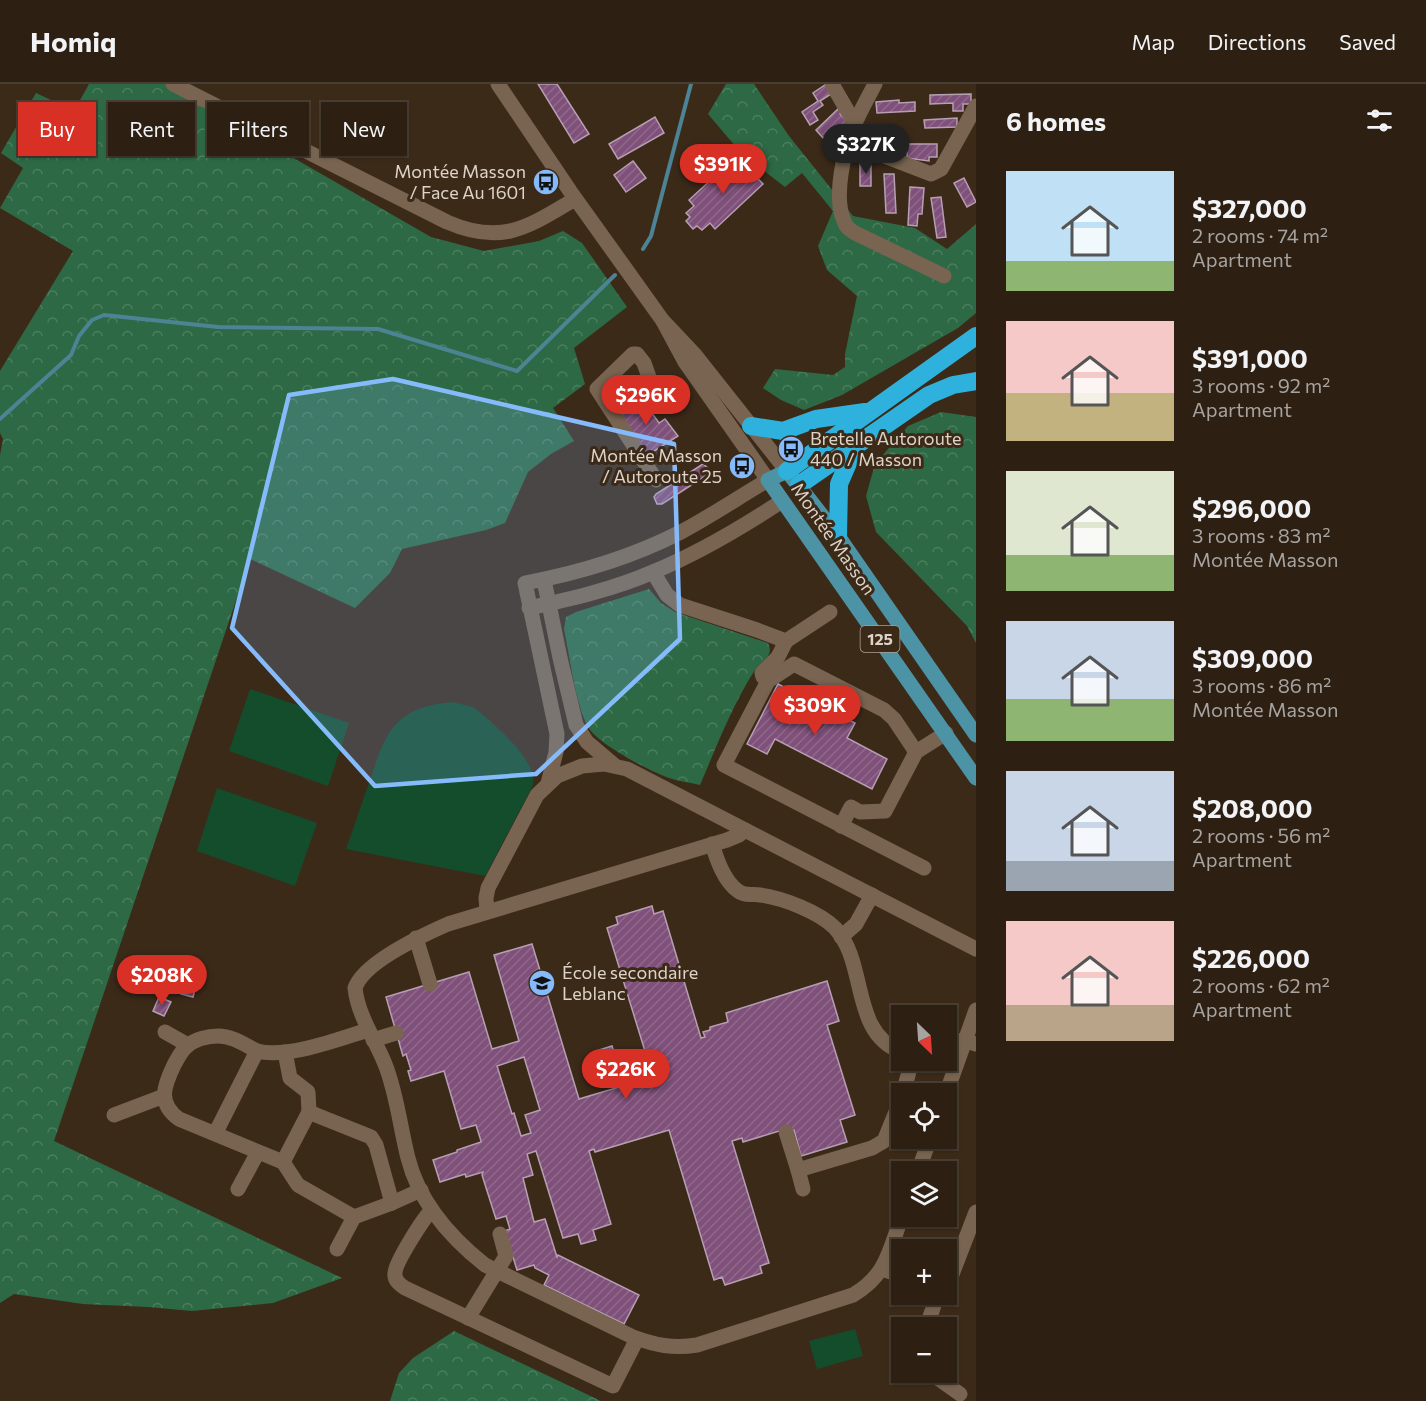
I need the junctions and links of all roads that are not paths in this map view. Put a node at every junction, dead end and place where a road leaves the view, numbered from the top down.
1 (173, 84) edge
2 (498, 84) edge
3 (832, 84) edge
4 (875, 84) edge
5 (976, 106) edge
6 (855, 124) junction
7 (575, 199) junction
8 (944, 276) dead end
9 (663, 321) junction
10 (976, 336) edge
11 (649, 377) dead end
12 (976, 381) edge
13 (870, 412) junction
14 (751, 426) junction
15 (855, 445) junction
16 (787, 471) junction
17 (656, 480) dead end
18 (768, 480) junction
19 (799, 485) junction
20 (782, 501) junction
21 (838, 536) junction
22 (653, 572) junction
23 (544, 579) junction
24 (550, 603) junction
25 (529, 608) junction
26 (830, 612) dead end
27 (786, 641) junction
28 (768, 681) junction
29 (946, 733) junction
30 (976, 735) edge
31 (916, 752) junction
32 (614, 765) junction
33 (976, 778) edge
34 (548, 783) junction
35 (841, 826) junction
36 (745, 830) junction
37 (712, 844) junction
38 (924, 868) dead end
39 (872, 894) junction
40 (487, 911) junction
41 (841, 937) junction
42 (416, 938) junction
43 (976, 949) edge
44 (430, 984) dead end
45 (976, 1010) edge
46 (165, 1032) dead end
47 (396, 1033) dead end
48 (370, 1035) junction
49 (971, 1042) edge
50 (188, 1045) junction
51 (891, 1046) edge
52 (257, 1051) junction
53 (285, 1052) junction
54 (951, 1083) edge
55 (164, 1096) junction
56 (309, 1113) junction
57 (114, 1115) dead end
58 (891, 1123) edge
59 (786, 1132) dead end
60 (215, 1134) junction
61 (258, 1152) junction
62 (284, 1162) junction
63 (798, 1170) junction
64 (238, 1189) dead end
65 (803, 1189) dead end
66 (421, 1190) junction
67 (392, 1203) junction
68 (432, 1210) junction
69 (976, 1212) edge
70 (354, 1217) junction
71 (898, 1227) edge
72 (500, 1234) dead end
73 (337, 1249) dead end
74 (957, 1261) edge
75 (882, 1269) junction
76 (495, 1271) junction
77 (891, 1272) edge
78 (468, 1318) junction
79 (637, 1339) junction
80 (944, 1383) edge
81 (960, 1394) dead end

1 - 7 street
2 - 7 street, Montée Masson
3 - 6 street
4 - 6 street
5 - 6 street
6 - 8 street
7 - 9 street, Montée Masson
9 - 14 street, Montée Masson
9 - 18 street, Montée Masson
10 - 13 highway
11 - 17 street
12 - 15 highway
13 - 14 highway
13 - 16 highway
14 - 16 street, Montée Masson
15 - 19 highway
15 - 21 highway
16 - 18 main road
16 - 19 main road, Montée Masson
18 - 20 main road, Montée Masson / 125
18 - 23 street
19 - 20 main road
19 - 21 main road, Montée Masson
20 - 22 street
20 - 29 main road, Montée Masson / 125
21 - 30 main road, Montée Masson
22 - 24 street
22 - 27 street
23 - 24 street
23 - 25 street
24 - 25 street
24 - 32 street
25 - 34 street
26 - 27 street
27 - 28 street
28 - 31 street
28 - 35 street
29 - 31 street
29 - 33 main road, Montée Masson / 125
31 - 35 street
32 - 34 street
32 - 36 street
34 - 40 street
35 - 38 street
36 - 37 street
36 - 39 street
37 - 40 street
37 - 41 street
39 - 41 street
39 - 43 street
40 - 42 street
41 - 51 street
42 - 44 street
42 - 48 street
45 - 49 street
46 - 50 street
47 - 48 street
48 - 53 street
48 - 66 street
49 - 54 street
50 - 52 street
50 - 55 street
52 - 53 street
52 - 60 street
53 - 56 street
55 - 57 street
55 - 60 street
56 - 62 street
56 - 67 street
58 - 63 street
59 - 63 street
60 - 61 street
61 - 62 street
61 - 64 street
62 - 70 street
63 - 65 street
66 - 67 street
66 - 68 street
67 - 70 street
68 - 76 street
68 - 78 street
69 - 74 street
70 - 73 street
71 - 75 street
72 - 76 street
75 - 77 street
75 - 79 street
76 - 78 street
76 - 79 street
78 - 79 street
80 - 81 street

